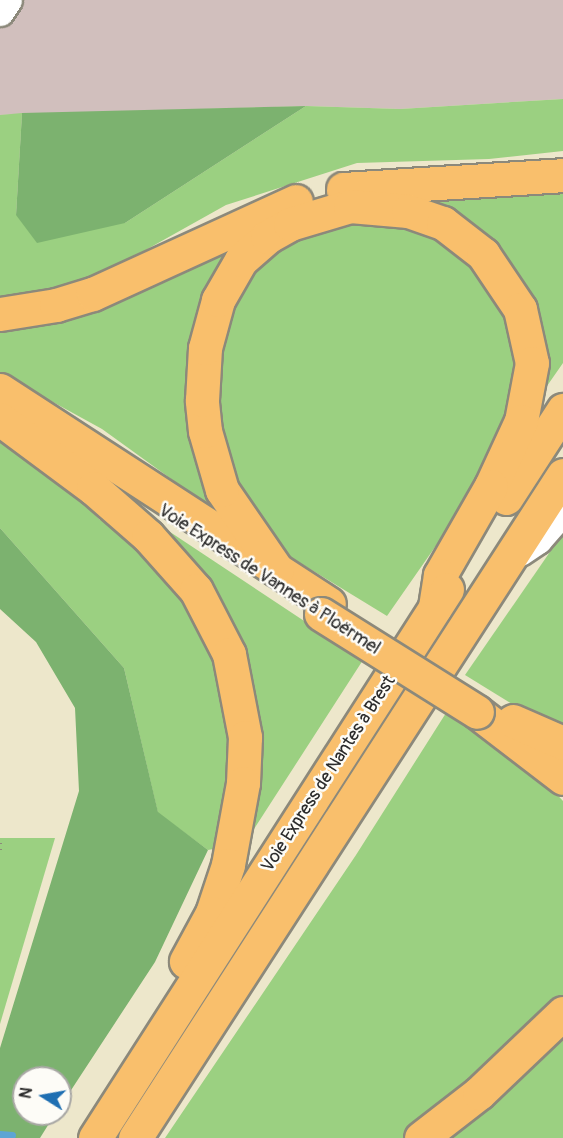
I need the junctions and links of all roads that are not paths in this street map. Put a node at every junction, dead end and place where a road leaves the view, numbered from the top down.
1 (8, 0) edge
2 (0, 12) edge
3 (563, 175) edge
4 (0, 314) edge
5 (0, 390) edge
6 (0, 407) edge
7 (563, 410) edge
8 (0, 419) edge
9 (563, 475) edge
10 (563, 511) edge
11 (509, 559) junction
12 (277, 570) junction
13 (435, 608) junction
14 (325, 609) junction
15 (480, 708) junction
16 (563, 743) edge
17 (563, 778) edge
18 (563, 1013) edge
19 (148, 1055) junction
20 (95, 1138) edge
21 (135, 1138) edge
22 (421, 1138) edge

1 - 2 lane
3 - 4 highway
5 - 12 highway, Voie Express de Vannes à Ploërmel
6 - 14 highway, Voie Express de Vannes à Ploërmel
7 - 13 highway, Voie Express de Nantes à Brest
8 - 19 highway
9 - 11 highway, Voie Express de Nantes à Brest
10 - 11 lane
11 - 21 highway, Voie Express de Nantes à Brest
12 - 13 highway
12 - 14 highway, Voie Express de Vannes à Ploërmel
13 - 19 highway, Voie Express de Nantes à Brest
14 - 15 highway, Voie Express de Vannes à Ploërmel
15 - 16 highway, Voie Express de Vannes à Ploërmel
15 - 17 highway, Voie Express de Vannes à Ploërmel
18 - 22 highway
19 - 20 highway, Voie Express de Nantes à Brest

